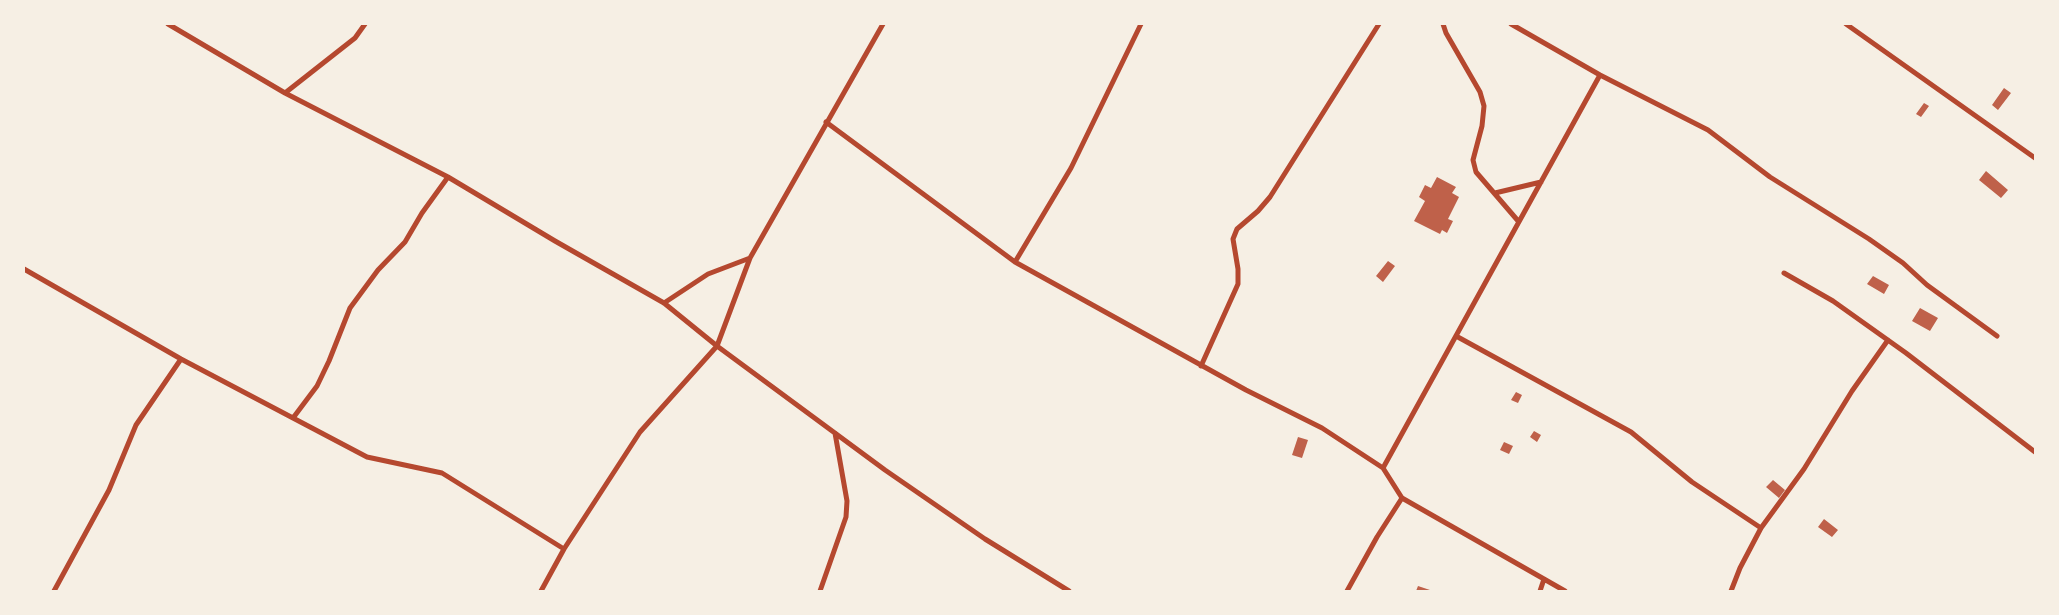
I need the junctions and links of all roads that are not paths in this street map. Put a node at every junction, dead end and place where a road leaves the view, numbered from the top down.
1 (168, 24) edge
2 (365, 24) edge
3 (883, 24) edge
4 (1141, 24) edge
5 (1379, 24) edge
6 (1443, 24) edge
7 (1511, 24) edge
8 (1849, 24) edge
9 (1600, 75) junction
10 (285, 93) junction
11 (826, 122) junction
12 (2035, 158) edge
13 (448, 176) junction
14 (1541, 182) junction
15 (1495, 192) junction
16 (1519, 222) junction
17 (750, 258) junction
18 (1015, 262) junction
19 (24, 270) edge
20 (1784, 273) dead end
21 (664, 303) junction
22 (1456, 336) junction
23 (1997, 336) dead end
24 (1888, 340) junction
25 (717, 346) junction
26 (181, 359) junction
27 (1201, 366) junction
28 (293, 418) junction
29 (835, 433) junction
30 (2035, 452) edge
31 (1383, 468) junction
32 (1402, 498) junction
33 (1761, 528) junction
34 (564, 549) junction
35 (1544, 579) junction
36 (54, 591) edge
37 (541, 591) edge
38 (820, 591) edge
39 (1070, 591) edge
40 (1347, 591) edge
41 (1540, 591) edge
42 (1565, 591) edge
43 (1732, 591) edge

1 - 10 street
2 - 10 street
3 - 11 street
4 - 18 street
5 - 27 street
6 - 15 street
7 - 9 street
8 - 12 street
9 - 14 street
9 - 23 street
10 - 13 street
11 - 17 street
11 - 18 street
13 - 21 street
13 - 28 street
14 - 15 street
14 - 16 street
15 - 16 street
16 - 22 street
17 - 21 street
17 - 25 street
18 - 27 street
19 - 26 street
20 - 24 street
21 - 25 street
22 - 31 street
22 - 33 street
24 - 30 street
24 - 33 street
25 - 29 street
25 - 34 street
26 - 28 street
26 - 36 street
27 - 31 street
28 - 34 street
29 - 38 street
29 - 39 street
31 - 32 street
32 - 35 street
32 - 40 street
33 - 43 street
34 - 37 street
35 - 41 street
35 - 42 street

